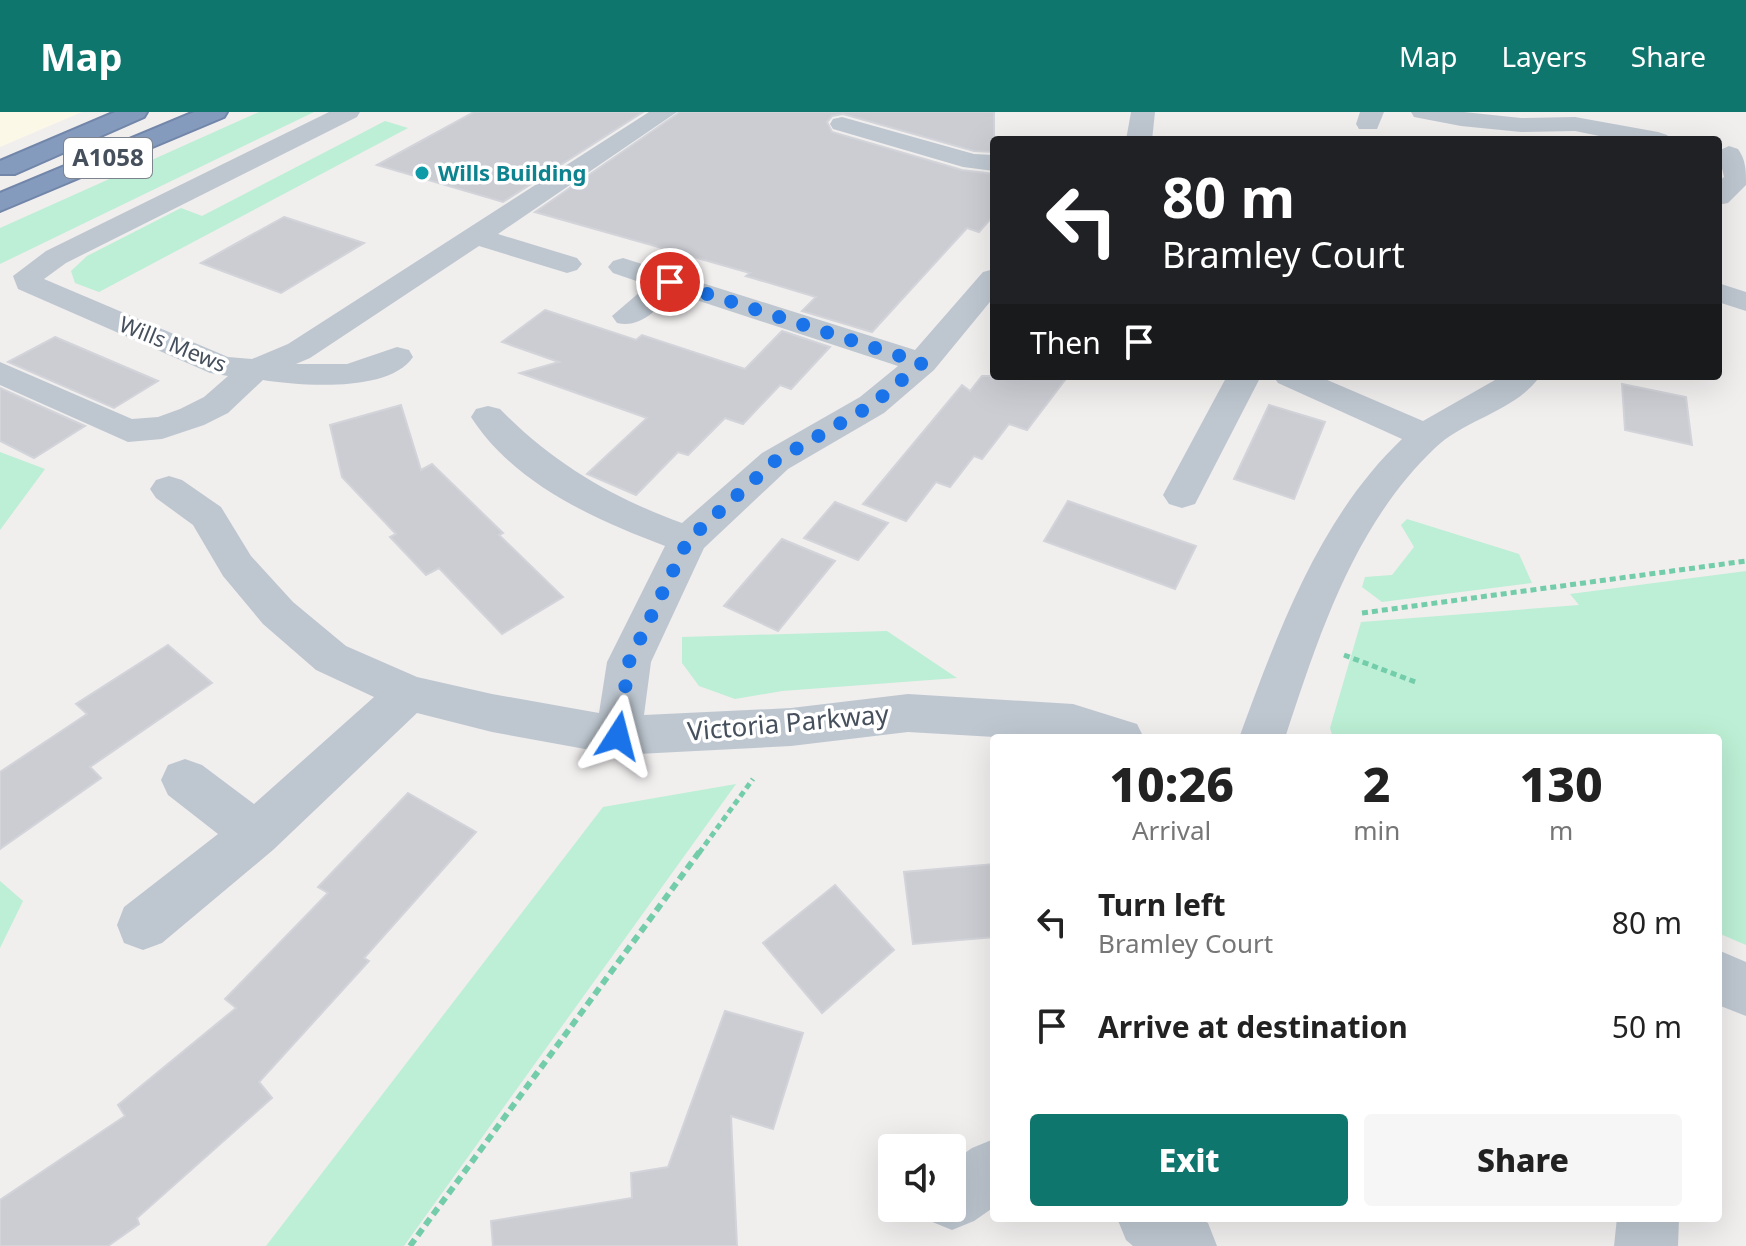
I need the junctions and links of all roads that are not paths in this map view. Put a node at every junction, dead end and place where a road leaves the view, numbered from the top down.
1 (135, 112) edge
2 (197, 112) edge
3 (215, 112) edge
4 (348, 112) edge
5 (665, 112) edge
6 (1143, 112) edge
7 (1423, 112) edge
8 (842, 124) dead end
9 (885, 134) junction
10 (1140, 136) edge
11 (1637, 136) edge
12 (863, 150) dead end
13 (1731, 154) edge
14 (990, 163) edge
15 (0, 170) edge
16 (1722, 193) edge
17 (0, 202) edge
18 (475, 236) junction
19 (567, 264) dead end
20 (623, 267) dead end
21 (670, 282) junction
22 (990, 283) edge
23 (1722, 293) edge
24 (1746, 302) edge
25 (628, 316) dead end
26 (397, 357) dead end
27 (922, 363) junction
28 (256, 369) junction
29 (0, 372) edge
30 (1242, 380) edge
31 (1299, 380) edge
32 (1519, 380) edge
33 (488, 417) dead end
34 (1426, 436) junction
35 (169, 489) dead end
36 (1182, 495) dead end
37 (688, 540) junction
38 (409, 693) junction
39 (1108, 734) edge
40 (1263, 734) edge
41 (618, 736) junction
42 (185, 780) dead end
43 (256, 834) junction
44 (143, 925) dead end
45 (1722, 979) edge
46 (1746, 989) edge
47 (990, 1173) edge
48 (966, 1189) edge
49 (1153, 1222) edge
50 (1648, 1222) edge
51 (1185, 1246) edge
52 (1646, 1246) edge

1 - 15 highway, A1058
2 - 17 highway, A1058
3 - 17 highway, A1058
4 - 28 street, Wills Mews
5 - 18 street, Wills Mews
6 - 10 street
7 - 11 street
8 - 9 street
9 - 12 street
9 - 14 street
13 - 16 street
18 - 19 street
18 - 28 street, Wills Mews
20 - 21 street
21 - 25 street
21 - 27 street
22 - 27 street
23 - 24 street
26 - 28 street
27 - 37 street
28 - 29 street
30 - 36 street
31 - 34 street
32 - 34 street
33 - 37 street
34 - 40 street
35 - 38 street, Victoria Parkway
37 - 41 street
38 - 41 street, Victoria Parkway
38 - 43 street
39 - 41 street, Victoria Parkway
42 - 43 street
43 - 44 street
45 - 46 street
47 - 48 street
49 - 51 street
50 - 52 street

